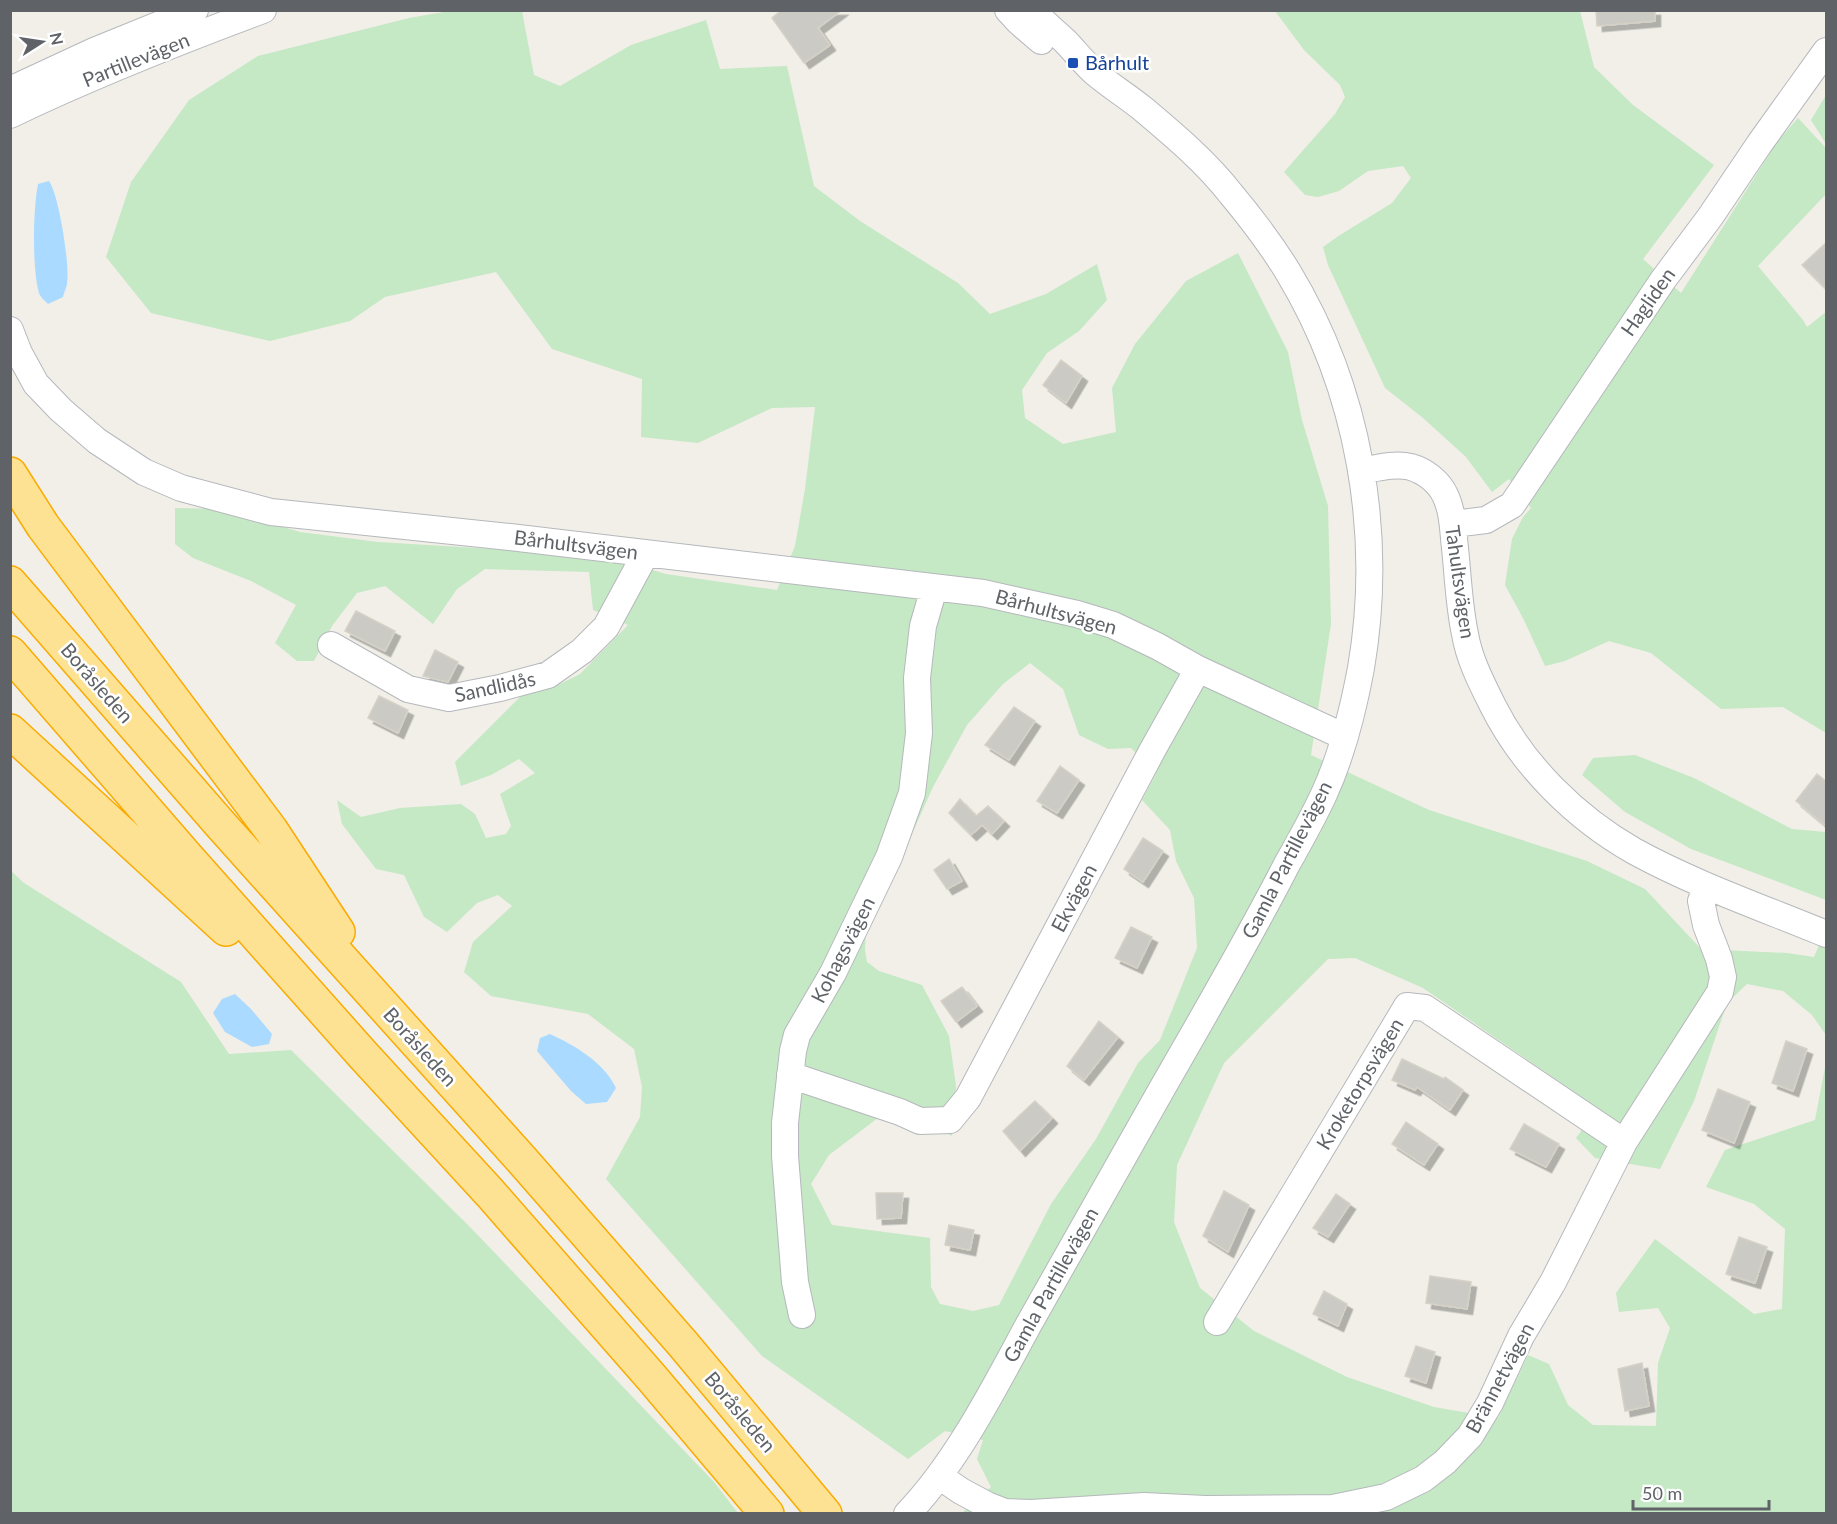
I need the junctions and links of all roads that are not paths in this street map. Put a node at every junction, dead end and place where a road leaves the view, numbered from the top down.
1 (195, 10) edge
2 (263, 10) edge
3 (1008, 10) edge
4 (1032, 10) edge
5 (1827, 51) edge
6 (1093, 71) junction
7 (10, 90) edge
8 (10, 115) edge
9 (10, 330) edge
10 (1361, 471) junction
11 (10, 474) edge
12 (1453, 524) junction
13 (646, 553) junction
14 (10, 584) edge
15 (934, 588) junction
16 (331, 645) dead end
17 (10, 653) edge
18 (1198, 669) junction
19 (10, 731) edge
20 (1345, 737) junction
21 (1707, 886) junction
22 (1827, 934) edge
23 (402, 1028) junction
24 (364, 1056) junction
25 (790, 1074) junction
26 (1624, 1142) junction
27 (802, 1315) dead end
28 (1217, 1322) dead end
29 (939, 1476) junction
30 (767, 1514) edge
31 (825, 1514) edge
32 (907, 1514) edge

1 - 7 street, Partillevägen
2 - 8 street, Partillevägen
3 - 6 street, Gamla Partillevägen
4 - 6 street, Gamla Partillevägen
5 - 12 street, Hagliden
6 - 10 street, Gamla Partillevägen
9 - 13 street, Bårhultsvägen
10 - 12 street, Tahultsvägen
10 - 20 street, Gamla Partillevägen
11 - 23 highway
12 - 21 street, Tahultsvägen
13 - 15 street, Bårhultsvägen
13 - 16 street, Sandlidås
14 - 23 highway, Boråsleden
15 - 18 street, Bårhultsvägen
15 - 25 street, Kohagsvägen
17 - 24 highway
18 - 20 street
18 - 25 street, Ekvägen
19 - 24 highway
20 - 29 street, Gamla Partillevägen
21 - 22 street, Tahultsvägen
21 - 26 street, Brännetvägen
23 - 31 highway, Boråsleden
24 - 30 highway
25 - 27 street, Kohagsvägen
26 - 28 street, Kroketorpsvägen
26 - 29 street, Brännetvägen
29 - 32 street, Gamla Partillevägen

